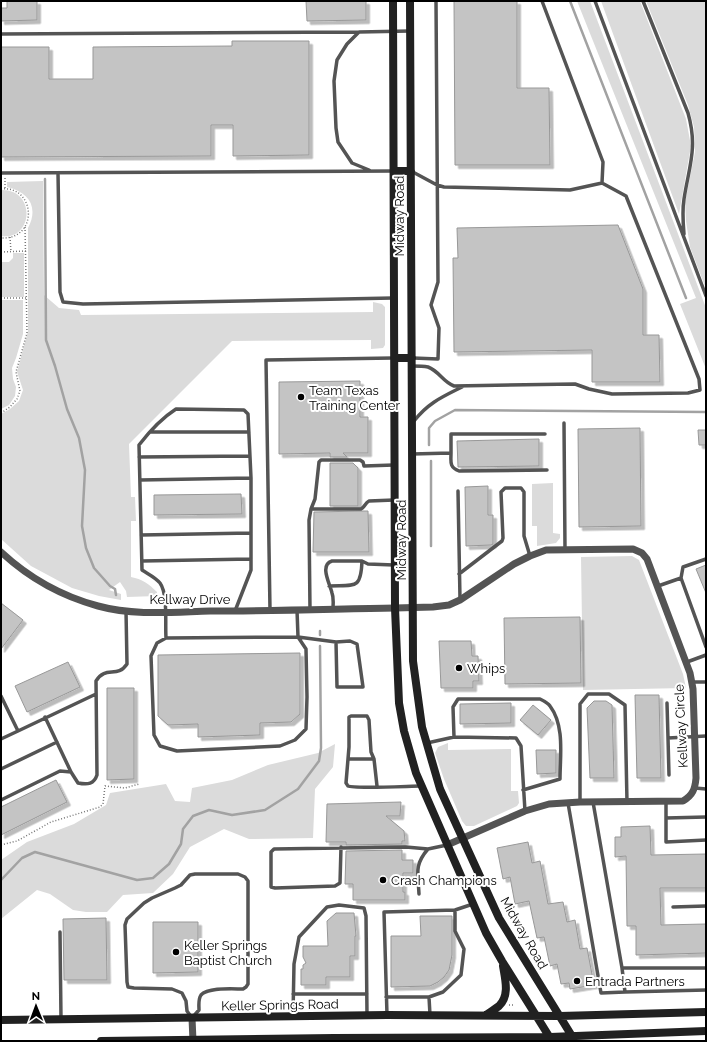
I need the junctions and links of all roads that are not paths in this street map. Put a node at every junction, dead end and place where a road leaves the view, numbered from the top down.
1 (393, 1) edge
2 (410, 1) edge
3 (436, 1) edge
4 (542, 1) edge
5 (595, 1) edge
6 (643, 1) edge
7 (410, 30) junction
8 (393, 31) junction
9 (359, 32) junction
10 (1, 34) edge
11 (394, 170) junction
12 (370, 171) junction
13 (411, 171) junction
14 (3, 173) edge
15 (58, 173) junction
16 (602, 183) junction
17 (437, 185) junction
18 (684, 238) junction
19 (706, 296) edge
20 (394, 298) junction
21 (394, 358) junction
22 (412, 362) junction
23 (462, 386) junction
24 (412, 423) junction
25 (564, 423) dead end
26 (150, 432) junction
27 (249, 432) junction
28 (545, 434) dead end
29 (451, 453) junction
30 (412, 454) junction
31 (250, 456) junction
32 (139, 457) junction
33 (395, 465) junction
34 (547, 470) dead end
35 (251, 478) junction
36 (140, 480) junction
37 (458, 491) dead end
38 (394, 500) junction
39 (311, 509) junction
40 (251, 533) junction
41 (141, 535) junction
42 (565, 549) junction
43 (1, 552) edge
44 (530, 556) junction
45 (251, 558) junction
46 (706, 559) edge
47 (142, 561) junction
48 (362, 561) junction
49 (395, 565) junction
50 (459, 574) junction
51 (681, 578) junction
52 (329, 586) junction
53 (658, 586) junction
54 (460, 600) junction
55 (395, 608) junction
56 (413, 608) junction
57 (333, 609) junction
58 (270, 610) junction
59 (297, 610) junction
60 (310, 610) junction
61 (126, 611) junction
62 (235, 611) junction
63 (165, 612) junction
64 (298, 636) junction
65 (166, 638) junction
66 (336, 642) junction
67 (706, 647) edge
68 (706, 655) edge
69 (687, 662) junction
70 (692, 682) junction
71 (706, 682) edge
72 (96, 694) junction
73 (1, 696) edge
74 (667, 703) dead end
75 (46, 717) junction
76 (18, 731) junction
77 (706, 736) edge
78 (454, 737) junction
79 (668, 738) junction
80 (695, 738) junction
81 (1, 739) edge
82 (57, 742) junction
83 (427, 743) junction
84 (348, 759) junction
85 (374, 759) junction
86 (1, 769) edge
87 (71, 772) junction
88 (669, 775) dead end
89 (377, 786) junction
90 (421, 786) junction
91 (695, 788) junction
92 (706, 789) edge
93 (523, 790) junction
94 (1, 800) edge
95 (666, 801) junction
96 (580, 802) junction
97 (593, 802) junction
98 (627, 802) junction
99 (568, 803) junction
100 (525, 811) junction
101 (706, 817) edge
102 (666, 818) junction
103 (462, 839) junction
104 (706, 840) edge
105 (447, 845) junction
106 (341, 847) junction
107 (428, 849) junction
108 (419, 894) dead end
109 (473, 904) junction
110 (706, 906) edge
111 (673, 907) dead end
112 (455, 910) junction
113 (60, 932) dead end
114 (502, 961) junction
115 (622, 968) junction
116 (706, 968) edge
117 (706, 990) edge
118 (625, 992) junction
119 (293, 994) junction
120 (367, 994) junction
121 (386, 997) junction
122 (429, 997) junction
123 (706, 1012) edge
124 (367, 1015) junction
125 (386, 1015) junction
126 (430, 1015) junction
127 (486, 1015) junction
128 (293, 1016) junction
129 (535, 1016) junction
130 (560, 1016) junction
131 (192, 1018) junction
132 (1, 1020) edge
133 (61, 1020) junction
134 (706, 1031) edge
135 (630, 1035) junction
136 (334, 1039) edge
137 (468, 1039) edge
138 (551, 1039) edge
139 (573, 1039) edge
140 (193, 1040) edge
141 (101, 1041) edge
142 (619, 1041) edge

1 - 8 main road, Midway Road
2 - 7 main road, Midway Road
3 - 17 lane
4 - 16 lane
5 - 18 lane
6 - 18 lane
7 - 8 lane
7 - 13 main road, Midway Road
8 - 9 lane
8 - 11 main road, Midway Road
9 - 10 lane
9 - 12 lane
11 - 12 lane
11 - 13 main road
11 - 20 main road, Midway Road
12 - 15 lane
13 - 17 lane
13 - 22 main road, Midway Road
14 - 15 lane
15 - 20 lane
16 - 17 lane
16 - 23 lane
17 - 22 lane
18 - 19 lane
20 - 21 main road, Midway Road
21 - 22 main road
21 - 33 main road, Midway Road
21 - 58 lane
22 - 23 lane
22 - 24 main road, Midway Road
23 - 24 lane
24 - 30 main road, Midway Road
25 - 42 lane
26 - 27 lane
26 - 27 lane
26 - 32 lane
27 - 31 lane
28 - 29 lane
29 - 30 lane
29 - 34 lane
30 - 56 main road, Midway Road
31 - 32 lane
31 - 35 lane
32 - 36 lane
33 - 38 main road, Midway Road
33 - 39 lane
35 - 36 lane
35 - 40 lane
36 - 41 lane
37 - 50 lane
38 - 39 lane
38 - 49 main road, Midway Road
39 - 60 lane
40 - 41 lane
40 - 45 lane
41 - 47 lane
42 - 44 street, Kellway Circle
42 - 53 street, Kellway Circle
43 - 61 street, Kellway Drive
44 - 50 lane
44 - 54 street, Kellway Circle
45 - 47 lane
45 - 62 lane
46 - 51 lane
47 - 63 lane
48 - 49 lane
48 - 52 lane
48 - 52 lane
49 - 55 main road, Midway Road
50 - 54 lane
51 - 53 lane
51 - 67 lane
52 - 57 lane
53 - 69 street, Kellway Circle
54 - 56 street, Kellway Circle
55 - 56 street, Kellway Circle
55 - 57 street, Kellway Drive
55 - 90 main road, Midway Road
56 - 83 main road, Midway Road
57 - 60 street, Kellway Drive
58 - 59 street, Kellway Drive
58 - 62 street, Kellway Drive
59 - 60 street, Kellway Drive
59 - 64 lane
61 - 63 street, Kellway Drive
61 - 72 lane
62 - 63 street, Kellway Drive
63 - 65 lane
64 - 65 lane
64 - 65 lane
64 - 66 lane
66 - 66 lane
68 - 69 lane
69 - 70 street, Kellway Circle
70 - 71 lane
70 - 80 street, Kellway Circle
72 - 75 lane
72 - 87 lane
73 - 76 lane
74 - 79 lane
75 - 76 lane
75 - 82 lane
76 - 81 lane
77 - 80 lane
78 - 83 lane
78 - 93 lane
78 - 93 lane
79 - 80 lane
79 - 88 lane
80 - 91 street, Kellway Circle
82 - 86 lane
82 - 87 lane
83 - 103 main road, Midway Road
84 - 85 lane
84 - 85 lane
84 - 89 lane
85 - 89 lane
87 - 94 lane
89 - 90 lane
90 - 105 main road, Midway Road
91 - 92 lane
91 - 95 street
93 - 100 lane
95 - 98 street
95 - 102 lane
96 - 97 street
96 - 98 lane
96 - 99 street
97 - 98 street
97 - 115 lane
99 - 100 street
99 - 118 lane
100 - 103 street
101 - 102 lane
102 - 104 lane
103 - 105 street
103 - 130 main road, Midway Road
105 - 107 lane
105 - 109 main road, Midway Road
106 - 106 lane
106 - 107 lane
107 - 108 lane
109 - 112 lane
109 - 114 main road, Midway Road
110 - 111 lane
112 - 121 lane
112 - 122 lane
113 - 133 lane
114 - 127 main road
114 - 129 main road, Midway Road
115 - 116 lane
115 - 118 lane
117 - 118 lane
119 - 120 lane
119 - 120 lane
119 - 128 lane
120 - 124 lane
121 - 122 lane
121 - 125 lane
122 - 126 lane
123 - 130 main road, Keller Springs Road
124 - 125 main road, Keller Springs Road
124 - 128 main road, Keller Springs Road
125 - 126 main road, Keller Springs Road
126 - 127 main road, Keller Springs Road
127 - 129 main road, Keller Springs Road
128 - 131 main road, Keller Springs Road
129 - 130 main road, Keller Springs Road
129 - 138 main road, Midway Road
130 - 139 main road, Midway Road
131 - 131 lane
131 - 133 main road, Keller Springs Road
131 - 140 street
132 - 133 main road, Keller Springs Road
134 - 135 main road
135 - 139 main road
135 - 142 main road
136 - 137 main road
136 - 140 main road
137 - 138 main road
138 - 139 main road
140 - 141 main road

